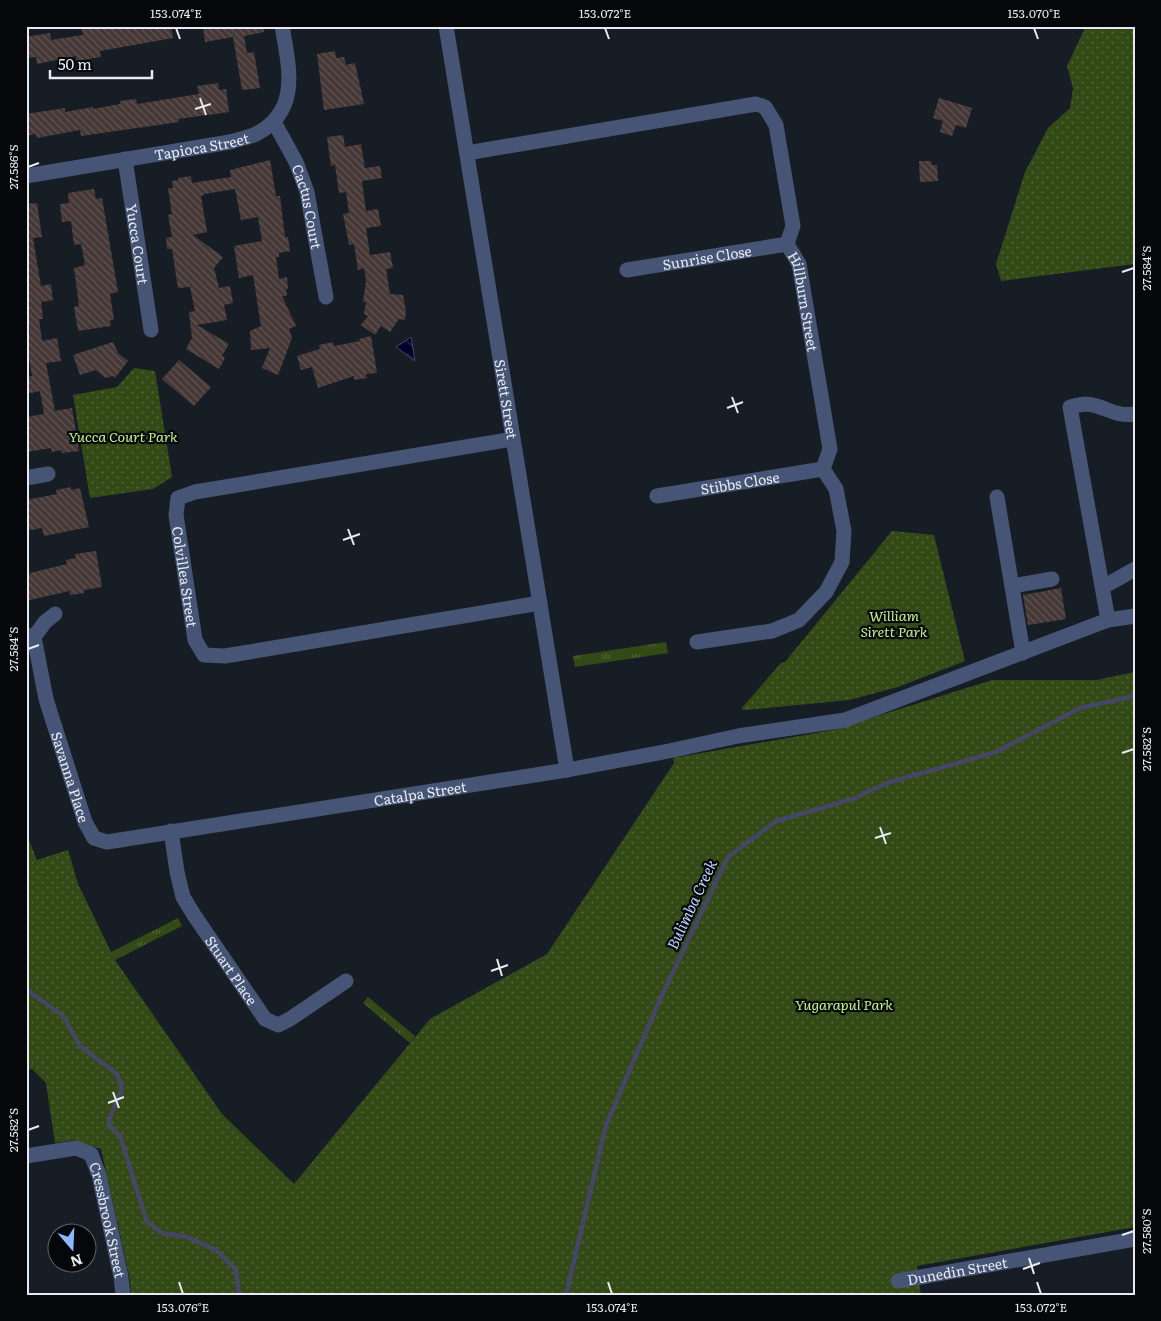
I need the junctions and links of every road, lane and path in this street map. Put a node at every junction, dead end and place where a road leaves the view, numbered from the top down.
1 (282, 26) edge
2 (446, 26) edge
3 (274, 122) junction
4 (467, 153) junction
5 (124, 159) junction
6 (26, 176) edge
7 (787, 244) junction
8 (627, 270) dead end
9 (326, 297) dead end
10 (151, 330) dead end
11 (1135, 414) edge
12 (513, 439) junction
13 (823, 469) junction
14 (48, 474) dead end
15 (26, 478) edge
16 (656, 496) dead end
17 (997, 498) dead end
18 (1135, 569) edge
19 (1052, 579) dead end
20 (1012, 586) junction
21 (1103, 587) junction
22 (540, 603) junction
23 (55, 614) dead end
24 (1135, 616) edge
25 (1108, 620) junction
26 (30, 636) edge
27 (697, 642) dead end
28 (1023, 653) junction
29 (567, 770) junction
30 (171, 831) junction
31 (346, 982) dead end
32 (26, 1156) edge
33 (1135, 1239) edge
34 (898, 1280) dead end
35 (122, 1295) edge

1 - 3 street, Tapioca Street
2 - 4 street, Sirett Street
3 - 5 street, Tapioca Street
3 - 9 street, Cactus Court
4 - 7 street, Hillburn Street
4 - 12 street, Sirett Street
5 - 6 street, Tapioca Street
5 - 10 street, Yucca Court
7 - 8 street, Sunrise Close
7 - 13 street, Hillburn Street
11 - 21 street
12 - 22 street, Sirett Street
12 - 22 street, Colvillea Street
13 - 16 street, Stibbs Close
13 - 27 street
14 - 15 street
17 - 20 street
18 - 21 street
19 - 20 street
20 - 28 street
21 - 25 street
22 - 29 street, Sirett Street
23 - 26 street, Savanna Place
24 - 25 street, Catalpa Street
25 - 28 street, Catalpa Street
26 - 30 street, Savanna Place
28 - 29 street, Catalpa Street
29 - 30 street, Catalpa Street
30 - 31 street, Stuart Place
32 - 35 street, Cressbrook Street
33 - 34 street, Dunedin Street

